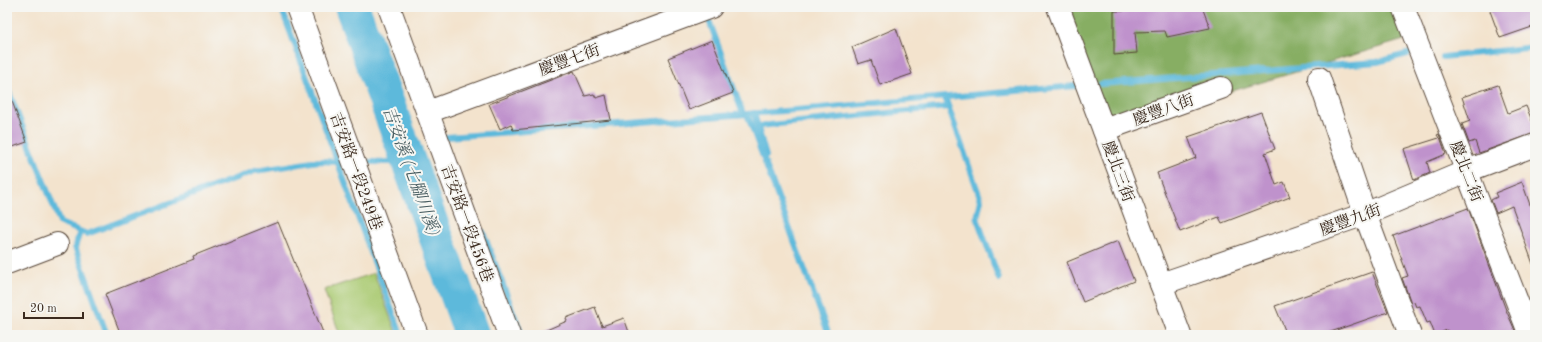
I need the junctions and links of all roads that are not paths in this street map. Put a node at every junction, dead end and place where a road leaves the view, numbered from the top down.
1 (297, 7) edge
2 (389, 7) edge
3 (711, 7) edge
4 (1058, 7) edge
5 (1410, 9) edge
6 (1319, 78) dead end
7 (1221, 88) dead end
8 (428, 112) junction
9 (1104, 130) junction
10 (1535, 145) edge
11 (1468, 171) junction
12 (1365, 214) junction
13 (57, 244) dead end
14 (7, 263) edge
15 (1161, 284) junction
16 (417, 335) edge
17 (509, 335) edge
18 (1180, 335) edge
19 (1410, 335) edge
20 (1530, 335) edge

1 - 16 street, 吉安路一段249巷
2 - 8 street, 吉安路一段456巷
3 - 8 street, 慶豐七街
4 - 9 street, 慶北三街
5 - 11 street, 慶北二街
6 - 12 street
7 - 9 street, 慶豐八街
8 - 17 street, 吉安路一段456巷
9 - 15 street, 慶北三街
10 - 11 street, 慶豐九街
11 - 12 street, 慶豐九街
11 - 20 street, 慶北二街
12 - 15 street, 慶豐九街
12 - 19 street
13 - 14 street
15 - 18 street, 慶北三街

